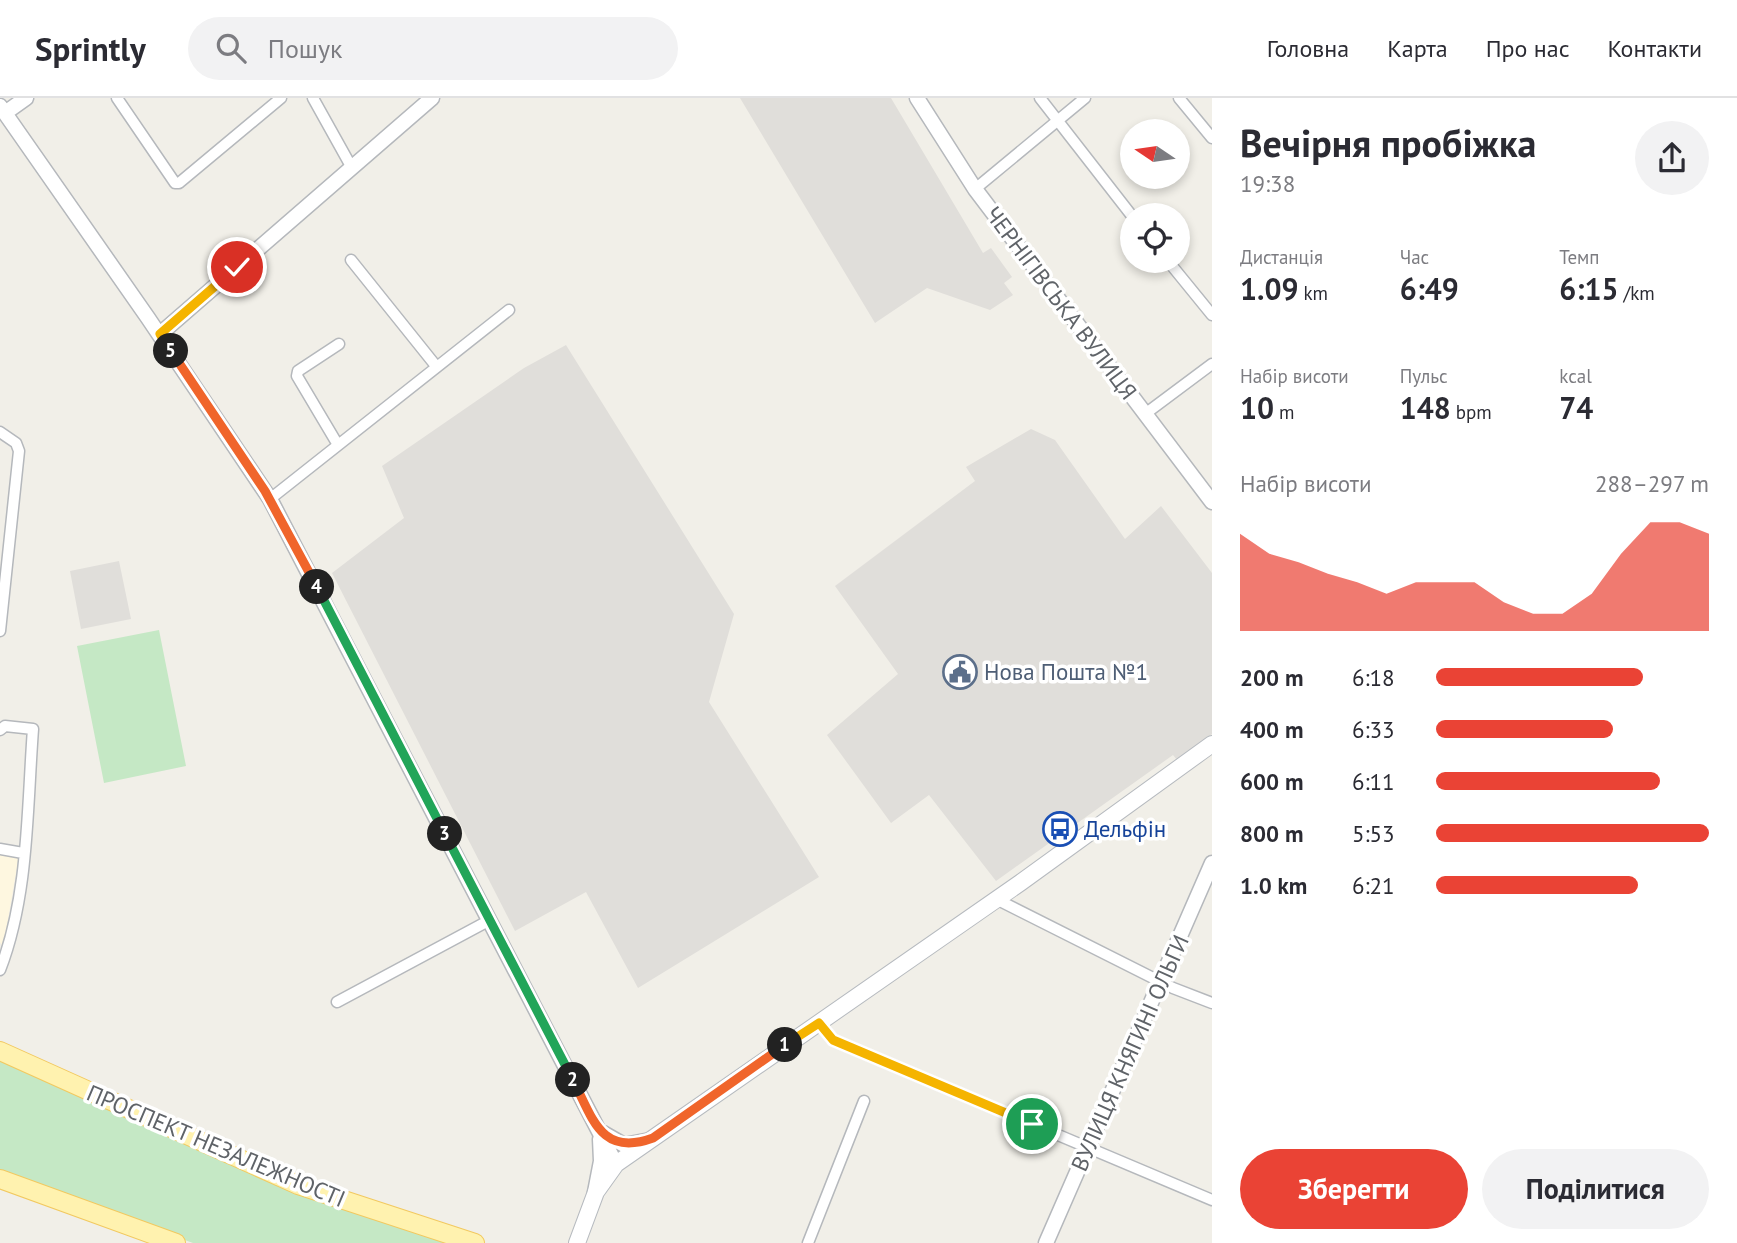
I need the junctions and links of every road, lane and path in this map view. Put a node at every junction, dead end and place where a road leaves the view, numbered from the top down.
1 (26, 98) edge
2 (117, 98) edge
3 (281, 98) edge
4 (313, 98) edge
5 (432, 98) edge
6 (917, 98) edge
7 (1040, 98) edge
8 (1085, 98) edge
9 (1179, 98) edge
10 (2, 110) edge
11 (1056, 121) junction
12 (1212, 138) edge
13 (352, 167) junction
14 (975, 188) junction
15 (1122, 203) edge
16 (351, 260) dead end
17 (1178, 273) edge
18 (509, 310) dead end
19 (1212, 316) edge
20 (160, 334) junction
21 (339, 344) dead end
22 (1212, 364) edge
23 (436, 366) junction
24 (1145, 414) junction
25 (0, 432) edge
26 (338, 445) junction
27 (270, 499) junction
28 (1212, 502) edge
29 (0, 631) edge
30 (2, 725) edge
31 (1212, 744) edge
32 (0, 849) edge
33 (23, 853) junction
34 (1212, 863) edge
35 (996, 899) junction
36 (490, 920) junction
37 (0, 970) edge
38 (1162, 982) junction
39 (337, 1002) dead end
40 (1212, 1003) edge
41 (819, 1023) junction
42 (0, 1051) edge
43 (864, 1101) dead end
44 (597, 1128) junction
45 (653, 1138) junction
46 (1086, 1148) junction
47 (617, 1164) junction
48 (0, 1179) edge
49 (593, 1200) junction
50 (1212, 1200) edge
51 (176, 1243) edge
52 (475, 1243) edge
53 (577, 1243) edge
54 (808, 1243) edge
55 (1046, 1243) edge

1 - 10 street
2 - 3 street
4 - 13 street
5 - 13 street
6 - 14 street, ЧЕРНІГІВСЬКА ВУЛИЦЯ
7 - 11 street
8 - 11 street
9 - 12 street
10 - 20 street
11 - 14 street
11 - 15 street
13 - 20 street
14 - 24 street, ЧЕРНІГІВСЬКА ВУЛИЦЯ
16 - 23 street
17 - 19 street
18 - 23 street
20 - 27 street
21 - 26 street
22 - 24 street
23 - 26 street
24 - 28 street, ЧЕРНІГІВСЬКА ВУЛИЦЯ
25 - 29 street
26 - 27 street
27 - 36 street
30 - 33 street
31 - 35 main road
32 - 33 street
33 - 37 street
34 - 38 street, ВУЛИЦЯ КНЯГИНІ ОЛЬГИ
35 - 38 street
35 - 41 main road
36 - 39 street
36 - 44 street
38 - 40 street
38 - 46 street, ВУЛИЦЯ КНЯГИНІ ОЛЬГИ
41 - 45 main road
41 - 46 street
42 - 52 main road, ПРОСПЕКТ НЕЗАЛЕЖНОСТІ
43 - 54 street
44 - 45 street
44 - 47 street
44 - 49 street
45 - 47 main road
46 - 50 street
46 - 55 street, ВУЛИЦЯ КНЯГИНІ ОЛЬГИ
47 - 49 main road
48 - 51 main road
49 - 53 main road

